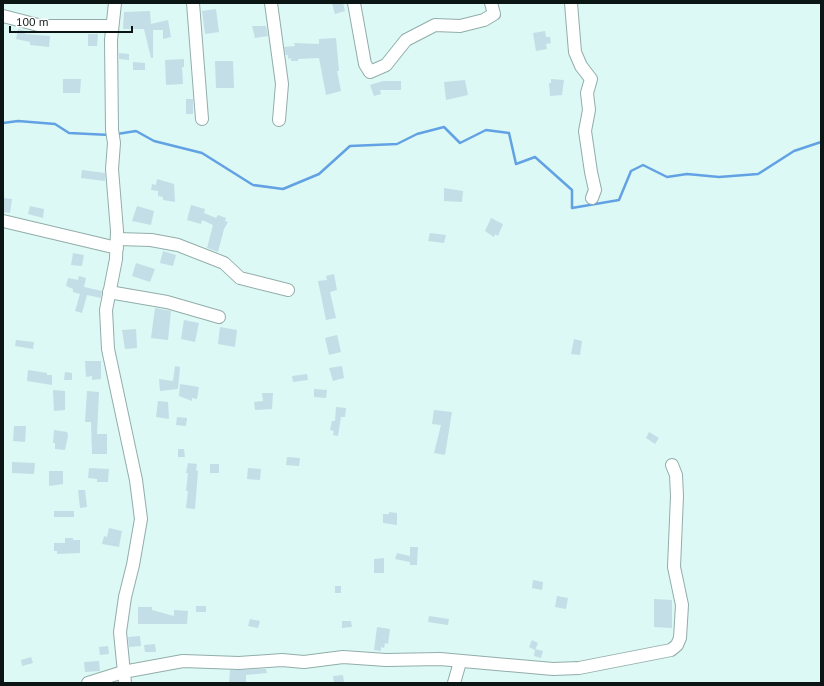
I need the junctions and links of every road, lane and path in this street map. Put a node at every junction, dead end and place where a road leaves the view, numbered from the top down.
1 (115, 3) edge
2 (193, 3) edge
3 (271, 3) edge
4 (354, 3) edge
5 (491, 3) edge
6 (571, 3) edge
7 (3, 16) edge
8 (112, 26) junction
9 (202, 119) dead end
10 (279, 120) dead end
11 (592, 198) dead end
12 (3, 221) edge
13 (117, 243) junction
14 (288, 290) dead end
15 (109, 292) junction
16 (219, 317) dead end
17 (672, 465) dead end
18 (460, 662) junction
19 (124, 678) edge
20 (88, 683) edge
21 (454, 683) edge

1 - 8 street
2 - 9 street
3 - 10 street
4 - 5 street
6 - 11 street
7 - 8 street
8 - 13 street
12 - 13 street
13 - 14 street
13 - 15 street
15 - 16 street
15 - 19 street
17 - 18 street
18 - 19 street
18 - 21 street
19 - 20 street

